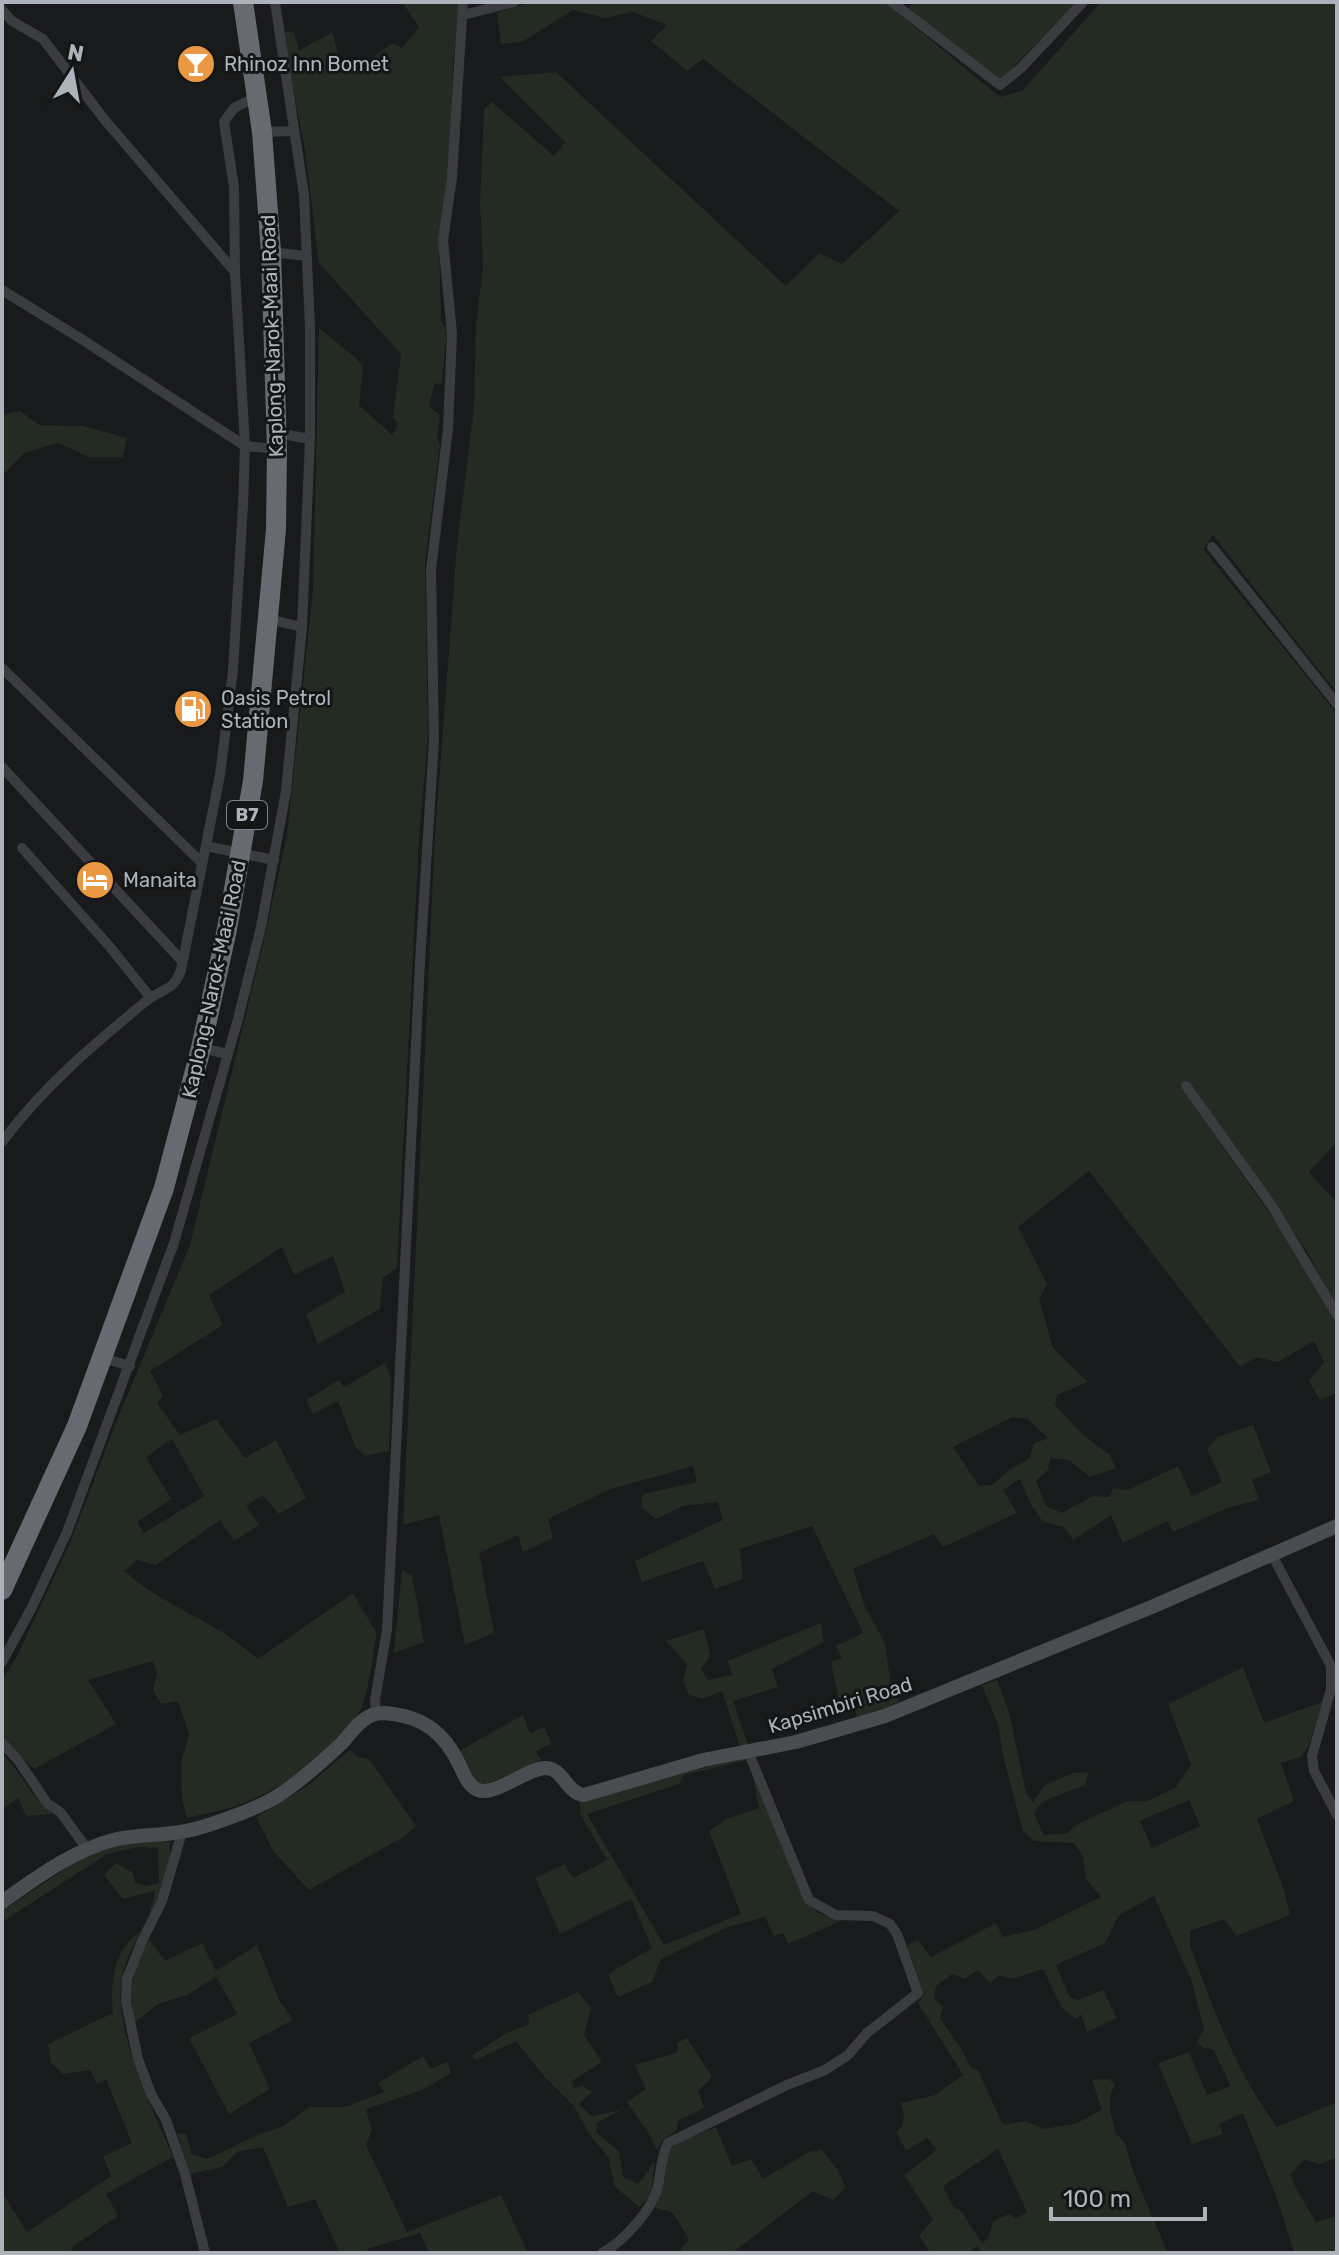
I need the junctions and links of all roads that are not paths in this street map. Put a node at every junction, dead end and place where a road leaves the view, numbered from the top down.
1 (243, 2) edge
2 (275, 2) edge
3 (463, 2) edge
4 (514, 2) edge
5 (892, 2) edge
6 (1083, 2) edge
7 (2, 10) edge
8 (463, 15) junction
9 (256, 97) junction
10 (294, 131) junction
11 (262, 132) junction
12 (271, 252) junction
13 (306, 256) junction
14 (235, 272) junction
15 (2, 290) edge
16 (310, 439) junction
17 (276, 441) junction
18 (245, 446) junction
19 (1212, 547) dead end
20 (268, 619) junction
21 (302, 627) junction
22 (2, 668) edge
23 (1337, 704) edge
24 (2, 767) edge
25 (206, 846) junction
26 (22, 848) dead end
27 (241, 853) junction
28 (274, 860) junction
29 (201, 862) junction
30 (182, 961) junction
31 (150, 997) junction
32 (201, 1048) junction
33 (228, 1054) junction
34 (1186, 1086) dead end
35 (2, 1142) edge
36 (1337, 1315) edge
37 (103, 1358) junction
38 (130, 1366) junction
39 (1337, 1526) edge
40 (1271, 1553) junction
41 (2, 1590) edge
42 (2, 1662) edge
43 (376, 1714) junction
44 (2, 1743) edge
45 (748, 1751) junction
46 (1337, 1815) edge
47 (182, 1832) junction
48 (87, 1849) junction
49 (2, 1902) edge
50 (205, 2253) edge
51 (602, 2253) edge

1 - 9 highway, Kaplong-Narok-Maai Road / B7
2 - 10 street
3 - 8 street
4 - 8 street
5 - 6 street
7 - 14 street
8 - 43 street
9 - 11 highway, Kaplong-Narok-Maai Road / B7
9 - 14 street
10 - 11 street
10 - 13 street
11 - 12 highway, Kaplong-Narok-Maai Road / B7
12 - 13 street
12 - 17 highway, Kaplong-Narok-Maai Road / B7
13 - 16 street
14 - 18 street
15 - 18 street
16 - 17 street
16 - 21 street
17 - 18 street
17 - 20 highway, Kaplong-Narok-Maai Road / B7
18 - 25 street
19 - 23 street
20 - 21 street
20 - 27 highway, Kaplong-Narok-Maai Road / B7
21 - 28 street
22 - 29 street
24 - 30 street
25 - 27 street
25 - 29 street
26 - 31 street
27 - 28 street
27 - 32 highway, Kaplong-Narok-Maai Road / B7
28 - 33 street
29 - 30 street
30 - 31 street
31 - 35 street
32 - 33 street
32 - 37 highway, Kaplong-Narok-Maai Road / B7
33 - 38 street
34 - 36 street
37 - 38 street
37 - 41 highway, Kaplong-Narok-Maai Road / B7
38 - 42 street
39 - 40 street, Kapsimbiri Road
40 - 45 street, Kapsimbiri Road
40 - 46 street
43 - 45 street, Kapsimbiri Road
43 - 47 street
44 - 48 street
45 - 51 street
47 - 48 street
47 - 50 street
48 - 49 street

